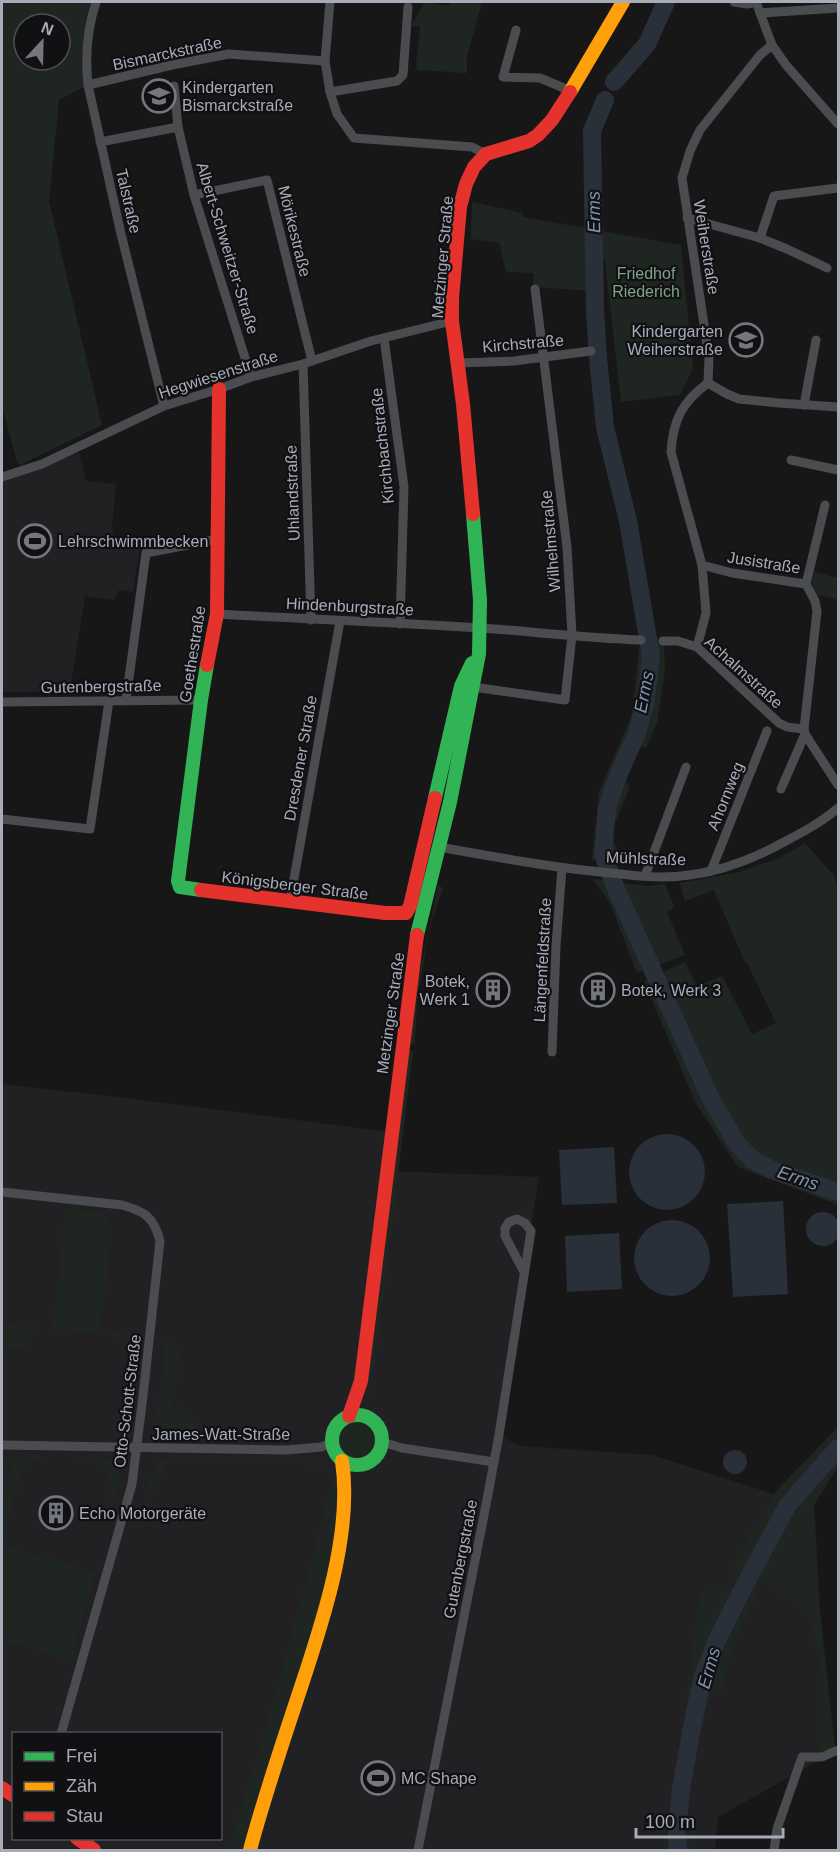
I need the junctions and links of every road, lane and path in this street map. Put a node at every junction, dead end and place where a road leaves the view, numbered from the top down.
1 (96, 2) edge
2 (330, 2) edge
3 (623, 2) edge
4 (734, 2) edge
5 (756, 2) edge
6 (408, 7) dead end
7 (838, 9) edge
8 (760, 12) junction
9 (516, 30) dead end
10 (772, 45) junction
11 (325, 61) junction
12 (87, 86) junction
13 (174, 86) dead end
14 (571, 91) junction
15 (330, 92) junction
16 (838, 124) edge
17 (178, 127) junction
18 (100, 142) junction
19 (486, 154) junction
20 (838, 188) edge
21 (194, 195) junction
22 (687, 218) junction
23 (760, 238) junction
24 (827, 268) dead end
25 (535, 289) dead end
26 (452, 321) junction
27 (384, 338) junction
28 (816, 340) dead end
29 (591, 351) dead end
30 (545, 358) junction
31 (307, 363) junction
32 (458, 363) junction
33 (251, 377) junction
34 (708, 383) junction
35 (219, 389) junction
36 (804, 405) junction
37 (164, 406) junction
38 (838, 406) edge
39 (791, 460) dead end
40 (838, 470) edge
41 (2, 477) edge
42 (825, 505) dead end
43 (218, 539) junction
44 (702, 565) junction
45 (806, 584) junction
46 (217, 614) junction
47 (311, 620) junction
48 (340, 621) junction
49 (400, 624) junction
50 (480, 628) junction
51 (572, 635) junction
52 (641, 640) dead end
53 (663, 641) dead end
54 (697, 647) junction
55 (479, 654) junction
56 (473, 687) junction
57 (126, 700) junction
58 (201, 700) junction
59 (109, 701) junction
60 (2, 702) edge
61 (767, 731) dead end
62 (804, 732) junction
63 (686, 767) dead end
64 (838, 785) edge
65 (781, 789) dead end
66 (838, 808) edge
67 (2, 819) edge
68 (439, 847) junction
69 (562, 868) junction
70 (711, 871) junction
71 (645, 876) junction
72 (180, 887) joint
73 (290, 901) junction
74 (406, 913) joint
75 (552, 1052) dead end
76 (2, 1192) edge
77 (524, 1272) junction
78 (361, 1382) junction
79 (349, 1416) junction
80 (367, 1417) junction
81 (382, 1442) junction
82 (332, 1443) junction
83 (2, 1445) edge
84 (136, 1449) junction
85 (342, 1461) junction
86 (494, 1462) junction
87 (363, 1465) junction
88 (346, 1500) junction
89 (62, 1732) edge
90 (838, 1750) edge
91 (78, 1840) edge
92 (94, 1851) edge
93 (250, 1851) edge
94 (418, 1851) edge
95 (774, 1851) edge

1 - 12 street, Talstraße
2 - 11 street
3 - 14 street
4 - 5 street
5 - 8 street
6 - 15 street
7 - 8 street
8 - 10 street
9 - 14 street
10 - 16 street
10 - 22 street, Weiherstraße
11 - 12 street, Bismarckstraße
11 - 15 street
12 - 18 street, Talstraße
13 - 17 street, Albert-Schweitzer-Straße
14 - 19 street
15 - 19 street
17 - 18 street
17 - 21 street, Albert-Schweitzer-Straße
18 - 37 street, Talstraße
19 - 26 street, Metzinger Straße
20 - 23 street
21 - 31 street, Mörikestraße
21 - 33 street, Albert-Schweitzer-Straße
22 - 23 street
22 - 34 street, Weiherstraße
23 - 24 street
25 - 30 street, Wilhelmstraße
26 - 27 street, Hegwiesenstraße
26 - 32 street, Metzinger Straße
27 - 31 street, Hegwiesenstraße
27 - 49 street, Kirchbachstraße
28 - 36 street
29 - 30 street, Kirchstraße
30 - 32 street, Kirchstraße
30 - 51 street, Wilhelmstraße
31 - 33 street, Hegwiesenstraße
31 - 47 street, Uhlandstraße
32 - 50 street, Metzinger Straße
33 - 35 street, Hegwiesenstraße
34 - 36 street
34 - 44 street, Jusistraße
35 - 37 street, Hegwiesenstraße
35 - 43 street, Goethestraße
36 - 38 street
37 - 41 street, Hegwiesenstraße
39 - 40 street
42 - 45 street
43 - 46 street, Goethestraße
43 - 57 street
44 - 45 street, Jusistraße
44 - 54 street
45 - 62 street, Jusistraße
46 - 47 street, Hindenburgstraße
46 - 58 street, Goethestraße
47 - 48 street, Hindenburgstraße
48 - 49 street, Hindenburgstraße
48 - 73 street, Dresdener Straße
49 - 50 street, Hindenburgstraße
50 - 51 street, Hindenburgstraße
50 - 55 street, Metzinger Straße
51 - 52 street, Hindenburgstraße
51 - 56 street, Wilhelmstraße
53 - 54 street, Achalmstraße
54 - 62 street, Achalmstraße
55 - 56 street, Metzinger Straße
55 - 74 street, Metzinger Straße
56 - 68 street, Metzinger Straße
57 - 58 street, Gutenbergstraße
57 - 59 street, Gutenbergstraße
58 - 72 street, Goethestraße
59 - 60 street, Gutenbergstraße
59 - 67 street
61 - 70 street, Ahornweg
62 - 64 street
62 - 65 street, Jusistraße
63 - 71 street
66 - 70 street, Mühlstraße
68 - 69 street, Mühlstraße
68 - 78 street, Metzinger Straße
69 - 71 street, Mühlstraße
69 - 75 street, Längenfeldstraße
70 - 71 street, Mühlstraße
72 - 73 street, Königsberger Straße
73 - 74 street, Königsberger Straße
76 - 84 street, Otto-Schott-Straße
77 - 77 street, Gutenbergstraße
77 - 86 street, Gutenbergstraße
78 - 79 street, Metzinger Straße
78 - 80 street, Metzinger Straße
79 - 80 street
79 - 82 street
80 - 81 street
81 - 86 street
81 - 87 street
82 - 84 street, James-Watt-Straße
82 - 85 street
83 - 84 street, James-Watt-Straße
84 - 89 street, Otto-Schott-Straße
85 - 87 street
85 - 88 street
86 - 94 street, Gutenbergstraße
87 - 88 street
88 - 93 street
90 - 95 street
91 - 92 street

